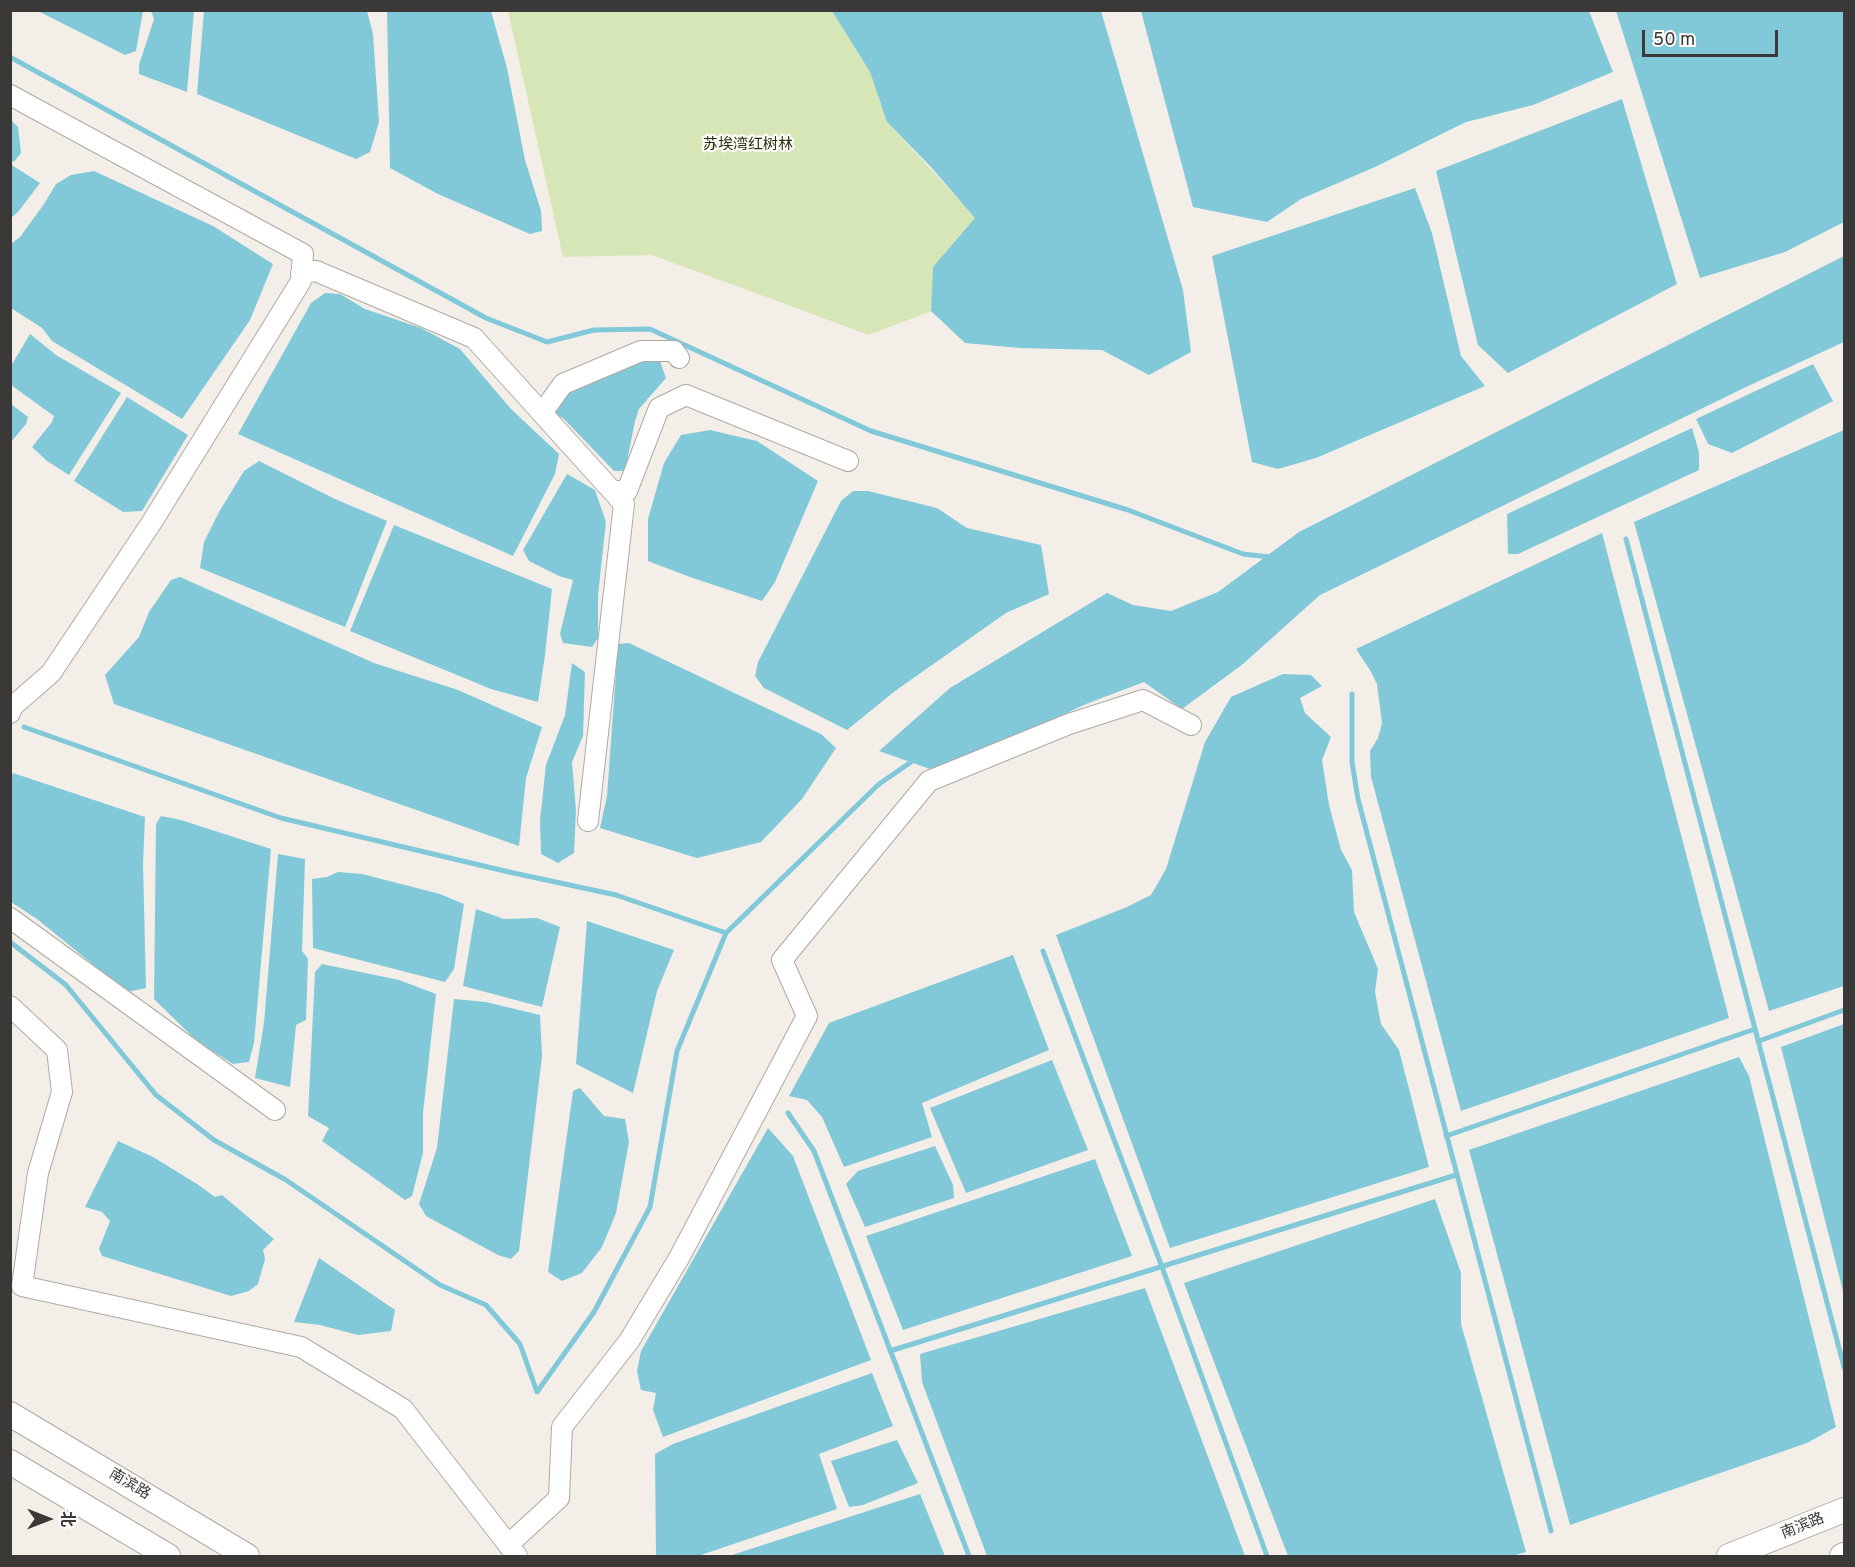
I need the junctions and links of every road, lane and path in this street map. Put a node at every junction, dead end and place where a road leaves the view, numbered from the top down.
1 (10, 95) edge
2 (301, 273) junction
3 (679, 358) dead end
4 (542, 413) junction
5 (848, 461) dead end
6 (613, 491) junction
7 (11, 709) edge
8 (1191, 725) dead end
9 (588, 821) dead end
10 (10, 918) edge
11 (10, 1006) edge
12 (274, 1110) dead end
13 (10, 1414) edge
14 (10, 1462) edge
15 (1845, 1510) edge
16 (512, 1551) edge
17 (168, 1557) edge
18 (247, 1557) edge
19 (1729, 1557) edge

1 - 2 street
2 - 4 street
2 - 7 street
3 - 4 street
4 - 6 street
5 - 6 street
6 - 9 street
8 - 16 street
10 - 12 street
11 - 16 street
13 - 18 main road, 南滨路
14 - 17 main road
15 - 19 main road, 南滨路

